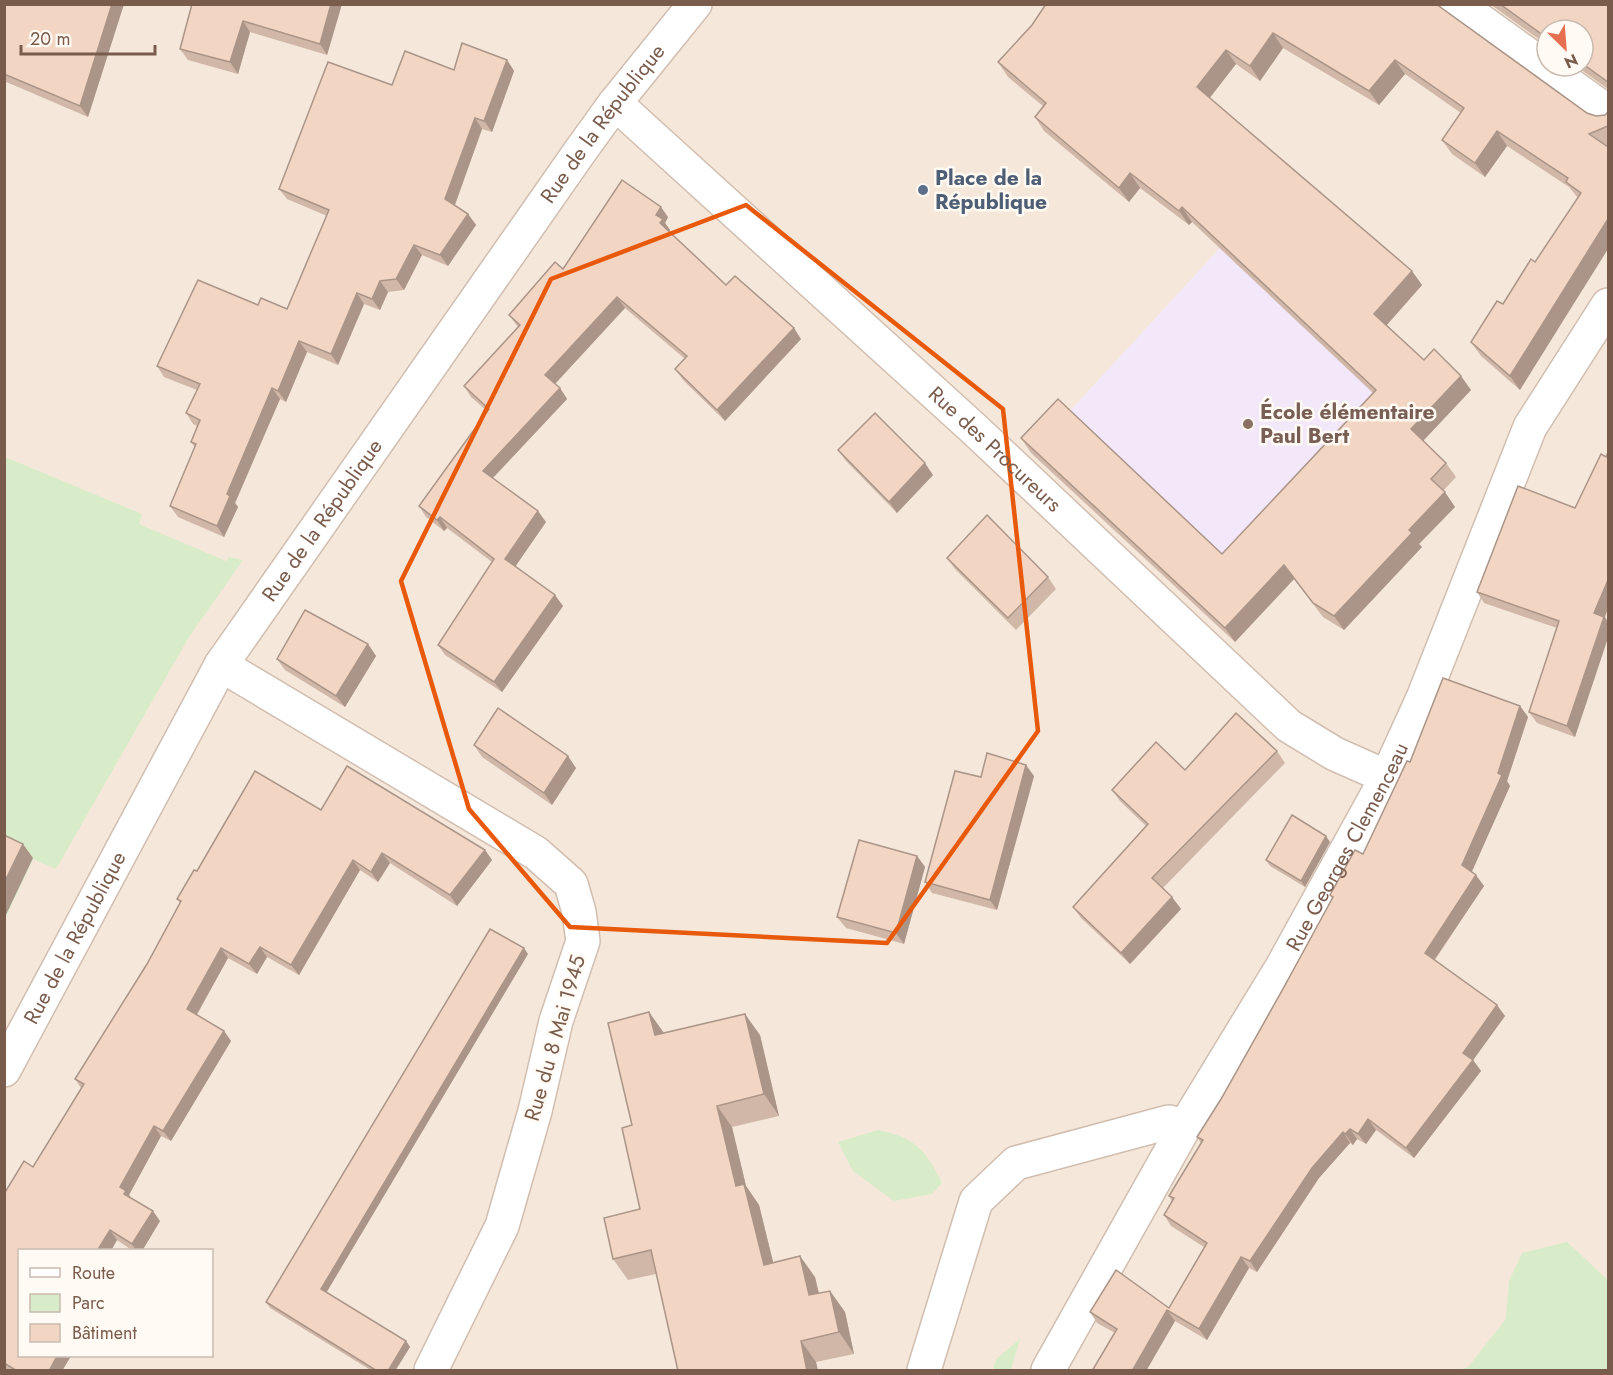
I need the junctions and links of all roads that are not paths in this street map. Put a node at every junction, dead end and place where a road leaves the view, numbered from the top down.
1 (695, 4) edge
2 (1457, 4) edge
3 (615, 103) junction
4 (1608, 112) edge
5 (1608, 305) edge
6 (221, 665) junction
7 (1387, 777) junction
8 (4, 1070) edge
9 (1185, 1126) junction
10 (431, 1371) edge
11 (924, 1371) edge
12 (1048, 1371) edge

1 - 3 street, Rue de la République
2 - 4 street
3 - 6 street, Rue de la République
3 - 7 street, Rue des Procureurs
5 - 7 street, Rue Georges Clemenceau
6 - 8 street, Rue de la République
6 - 10 street, Rue du 8 Mai 1945
7 - 9 street, Rue Georges Clemenceau
9 - 11 street
9 - 12 street, Rue Georges Clemenceau

